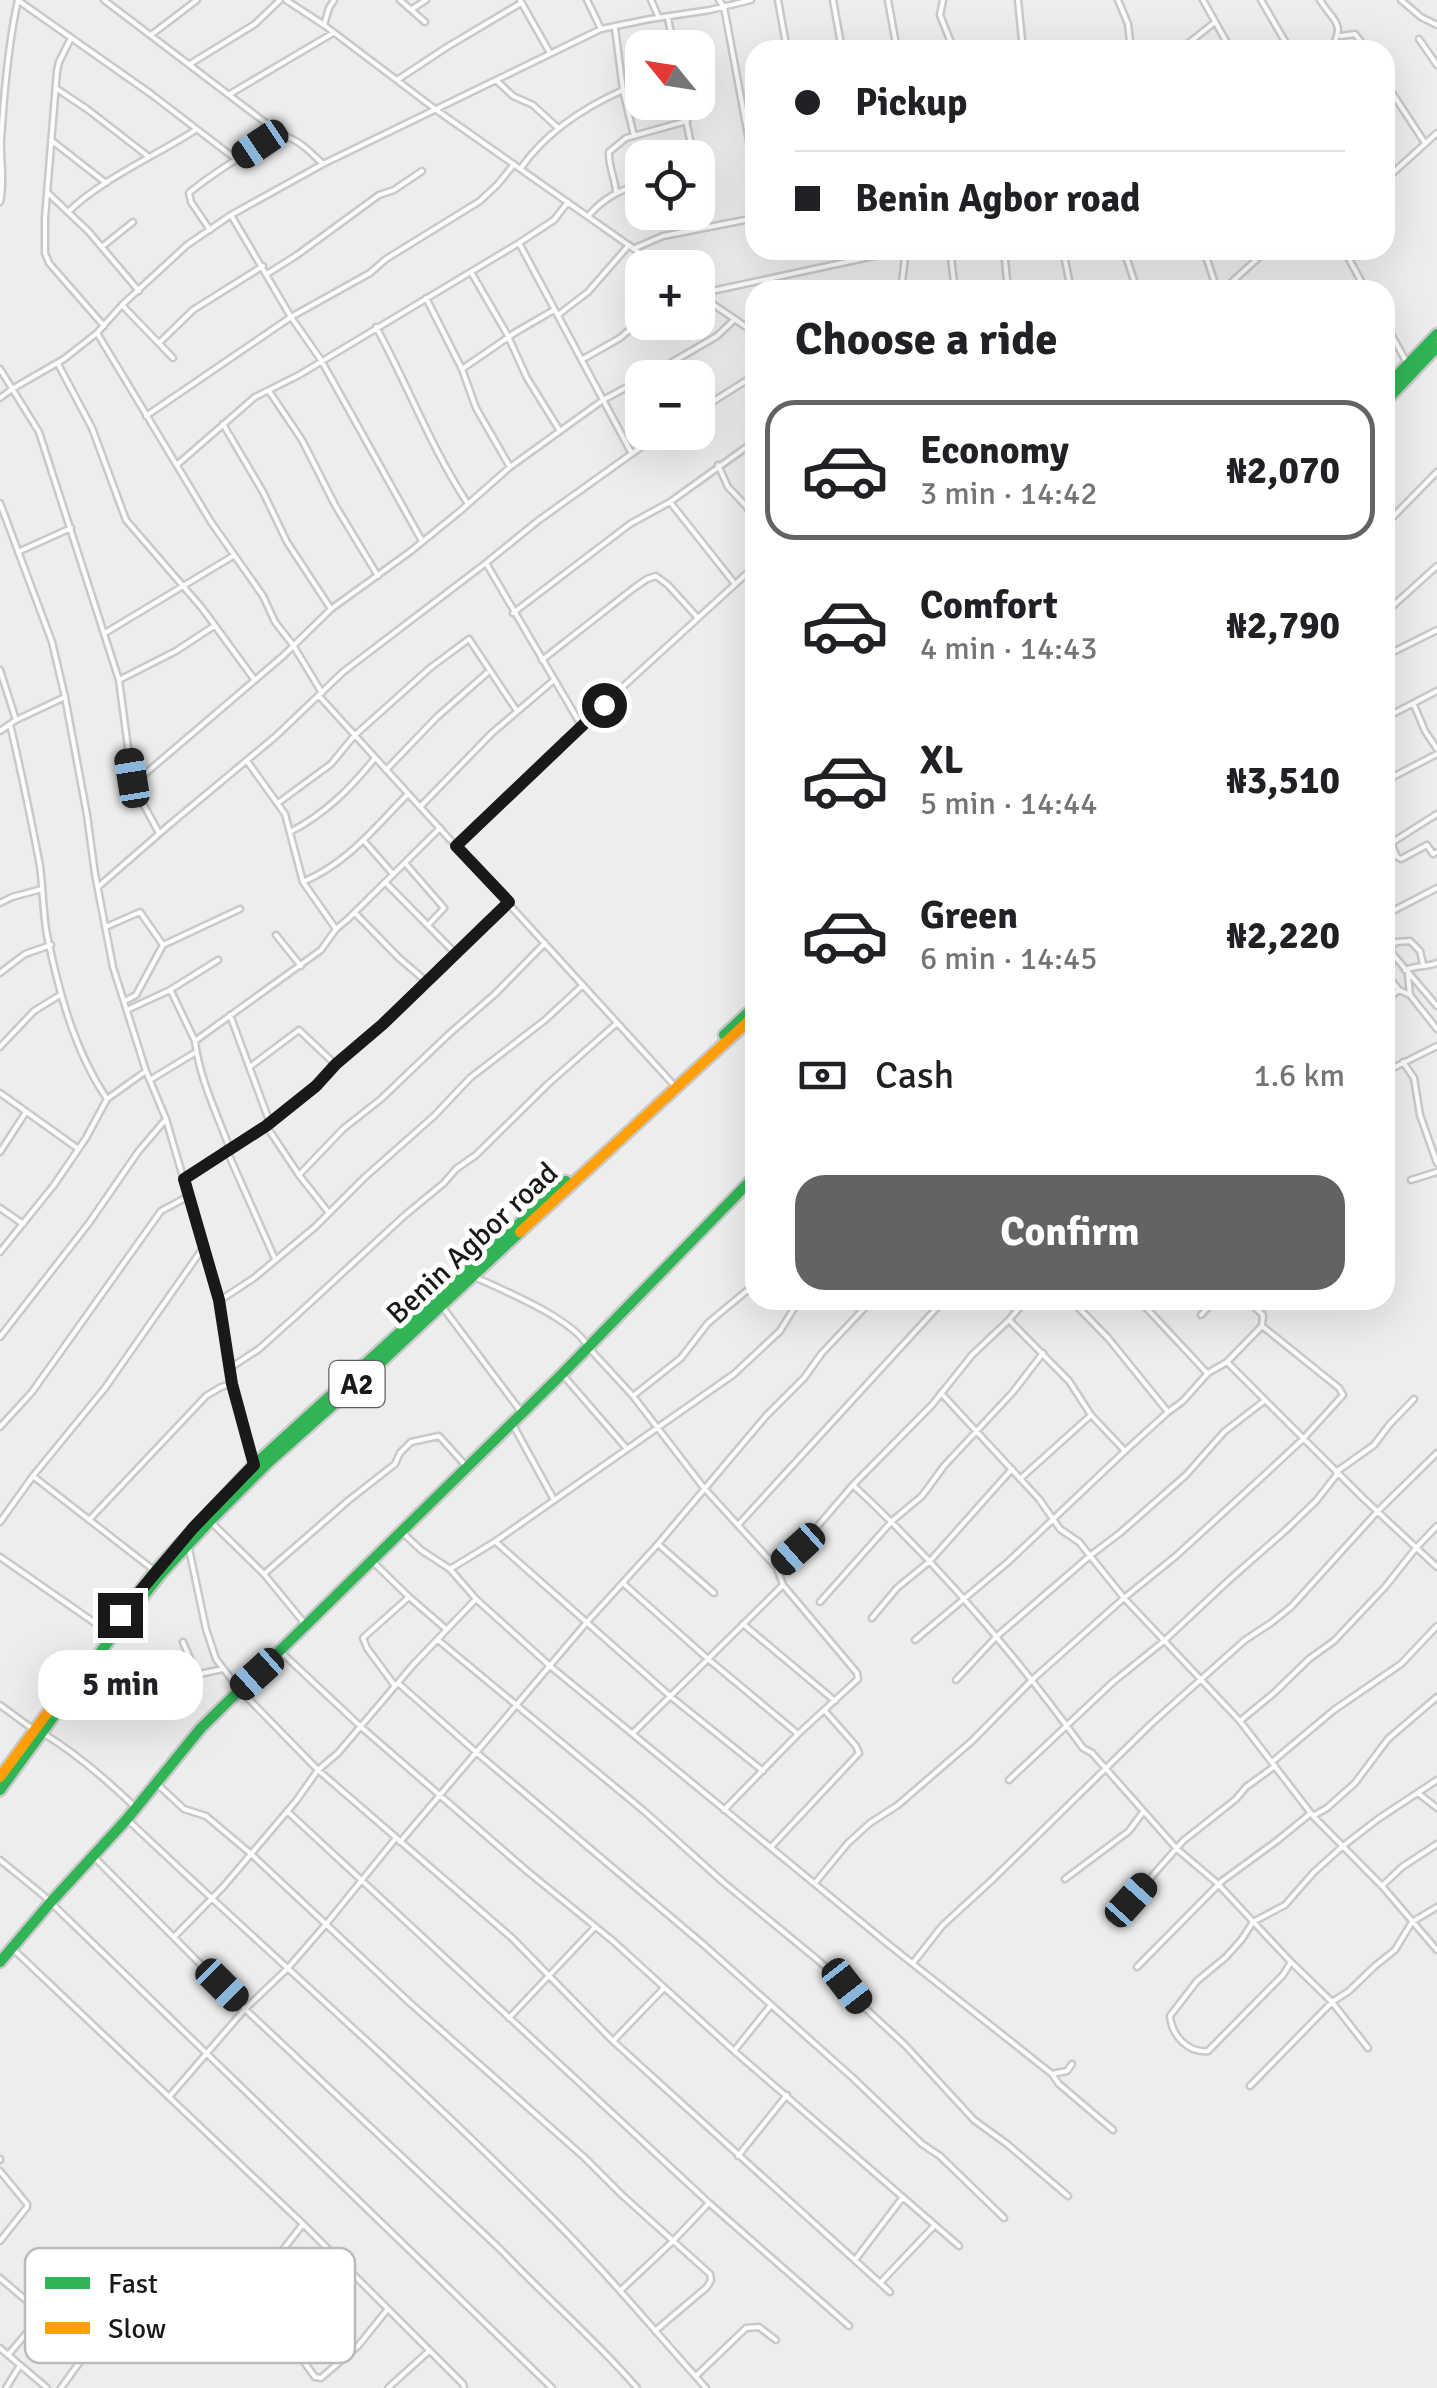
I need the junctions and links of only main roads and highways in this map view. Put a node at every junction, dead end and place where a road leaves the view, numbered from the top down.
1 (1437, 334) edge
2 (1437, 347) edge
3 (1395, 378) edge
4 (1395, 391) edge
5 (745, 1015) edge
6 (745, 1024) edge
7 (745, 1186) edge
8 (374, 1363) junction
9 (38, 1731) junction
10 (0, 1777) edge
11 (0, 1790) edge
12 (0, 1962) edge

1 - 3 main road
2 - 4 main road
5 - 8 main road, Benin Agbor road / A2
6 - 8 main road, Benin Agbor road / A2
7 - 12 main road
8 - 9 main road, Benin Agbor road / A2
8 - 9 main road, Benin Agbor road / A2
9 - 10 main road, Benin Agbor road / A2
9 - 11 main road, Benin Agbor road / A2

